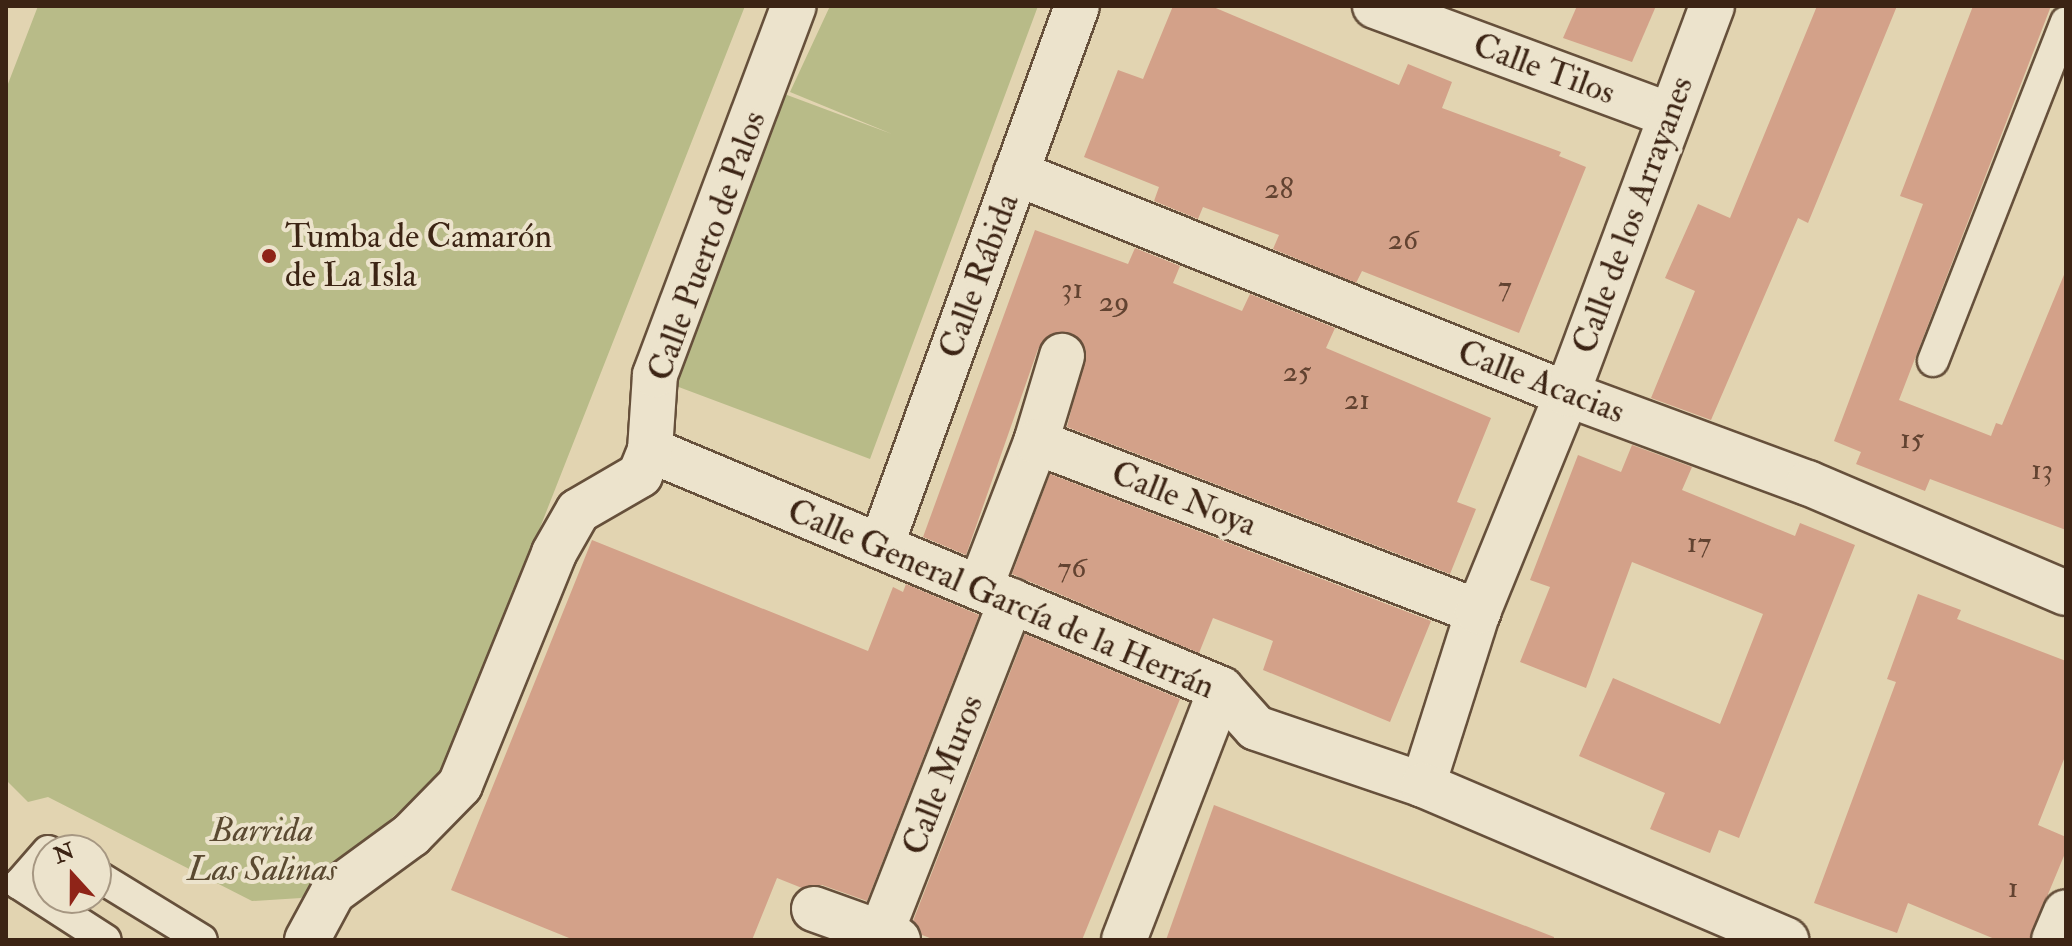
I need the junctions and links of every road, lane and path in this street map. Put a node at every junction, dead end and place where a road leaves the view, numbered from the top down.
1 (794, 6) edge
2 (1077, 6) edge
3 (1375, 6) edge
4 (1712, 6) edge
5 (2066, 22) edge
6 (1669, 115) junction
7 (1016, 173) junction
8 (1062, 356) dead end
9 (1933, 361) dead end
10 (1567, 394) junction
11 (1036, 442) junction
12 (650, 450) junction
13 (881, 546) junction
14 (2066, 593) edge
15 (996, 594) junction
16 (1478, 612) junction
17 (1221, 689) junction
18 (1423, 785) junction
19 (32, 870) edge
20 (112, 885) edge
21 (32, 892) edge
22 (814, 909) dead end
23 (2066, 912) edge
24 (66, 914) edge
25 (890, 936) edge
26 (106, 940) edge
27 (202, 940) edge
28 (307, 940) edge
29 (1124, 940) edge
30 (1786, 940) edge
31 (2054, 940) edge

1 - 12 street, Calle Puerto de Palos
2 - 7 street, Calle Rábida
3 - 6 street, Calle Tilos
4 - 6 street, Calle de los Arrayanes
5 - 9 lane
6 - 10 street, Calle de los Arrayanes
7 - 10 street, Calle Acacias
7 - 13 street, Calle Rábida
8 - 11 street
10 - 14 street, Calle Acacias
10 - 16 street, Calle de los Arrayanes
11 - 15 street
11 - 16 street, Calle Noya
12 - 13 street, Calle General García de la Herrán
12 - 28 street
13 - 15 street, Calle General García de la Herrán
15 - 17 street, Calle General García de la Herrán
15 - 25 street, Calle Muros
16 - 18 street, Calle de los Arrayanes
17 - 18 street, Calle General García de la Herrán
17 - 29 street
18 - 30 street, Calle General García de la Herrán
19 - 21 lane
20 - 27 lane
22 - 25 street
23 - 31 street
24 - 26 lane

